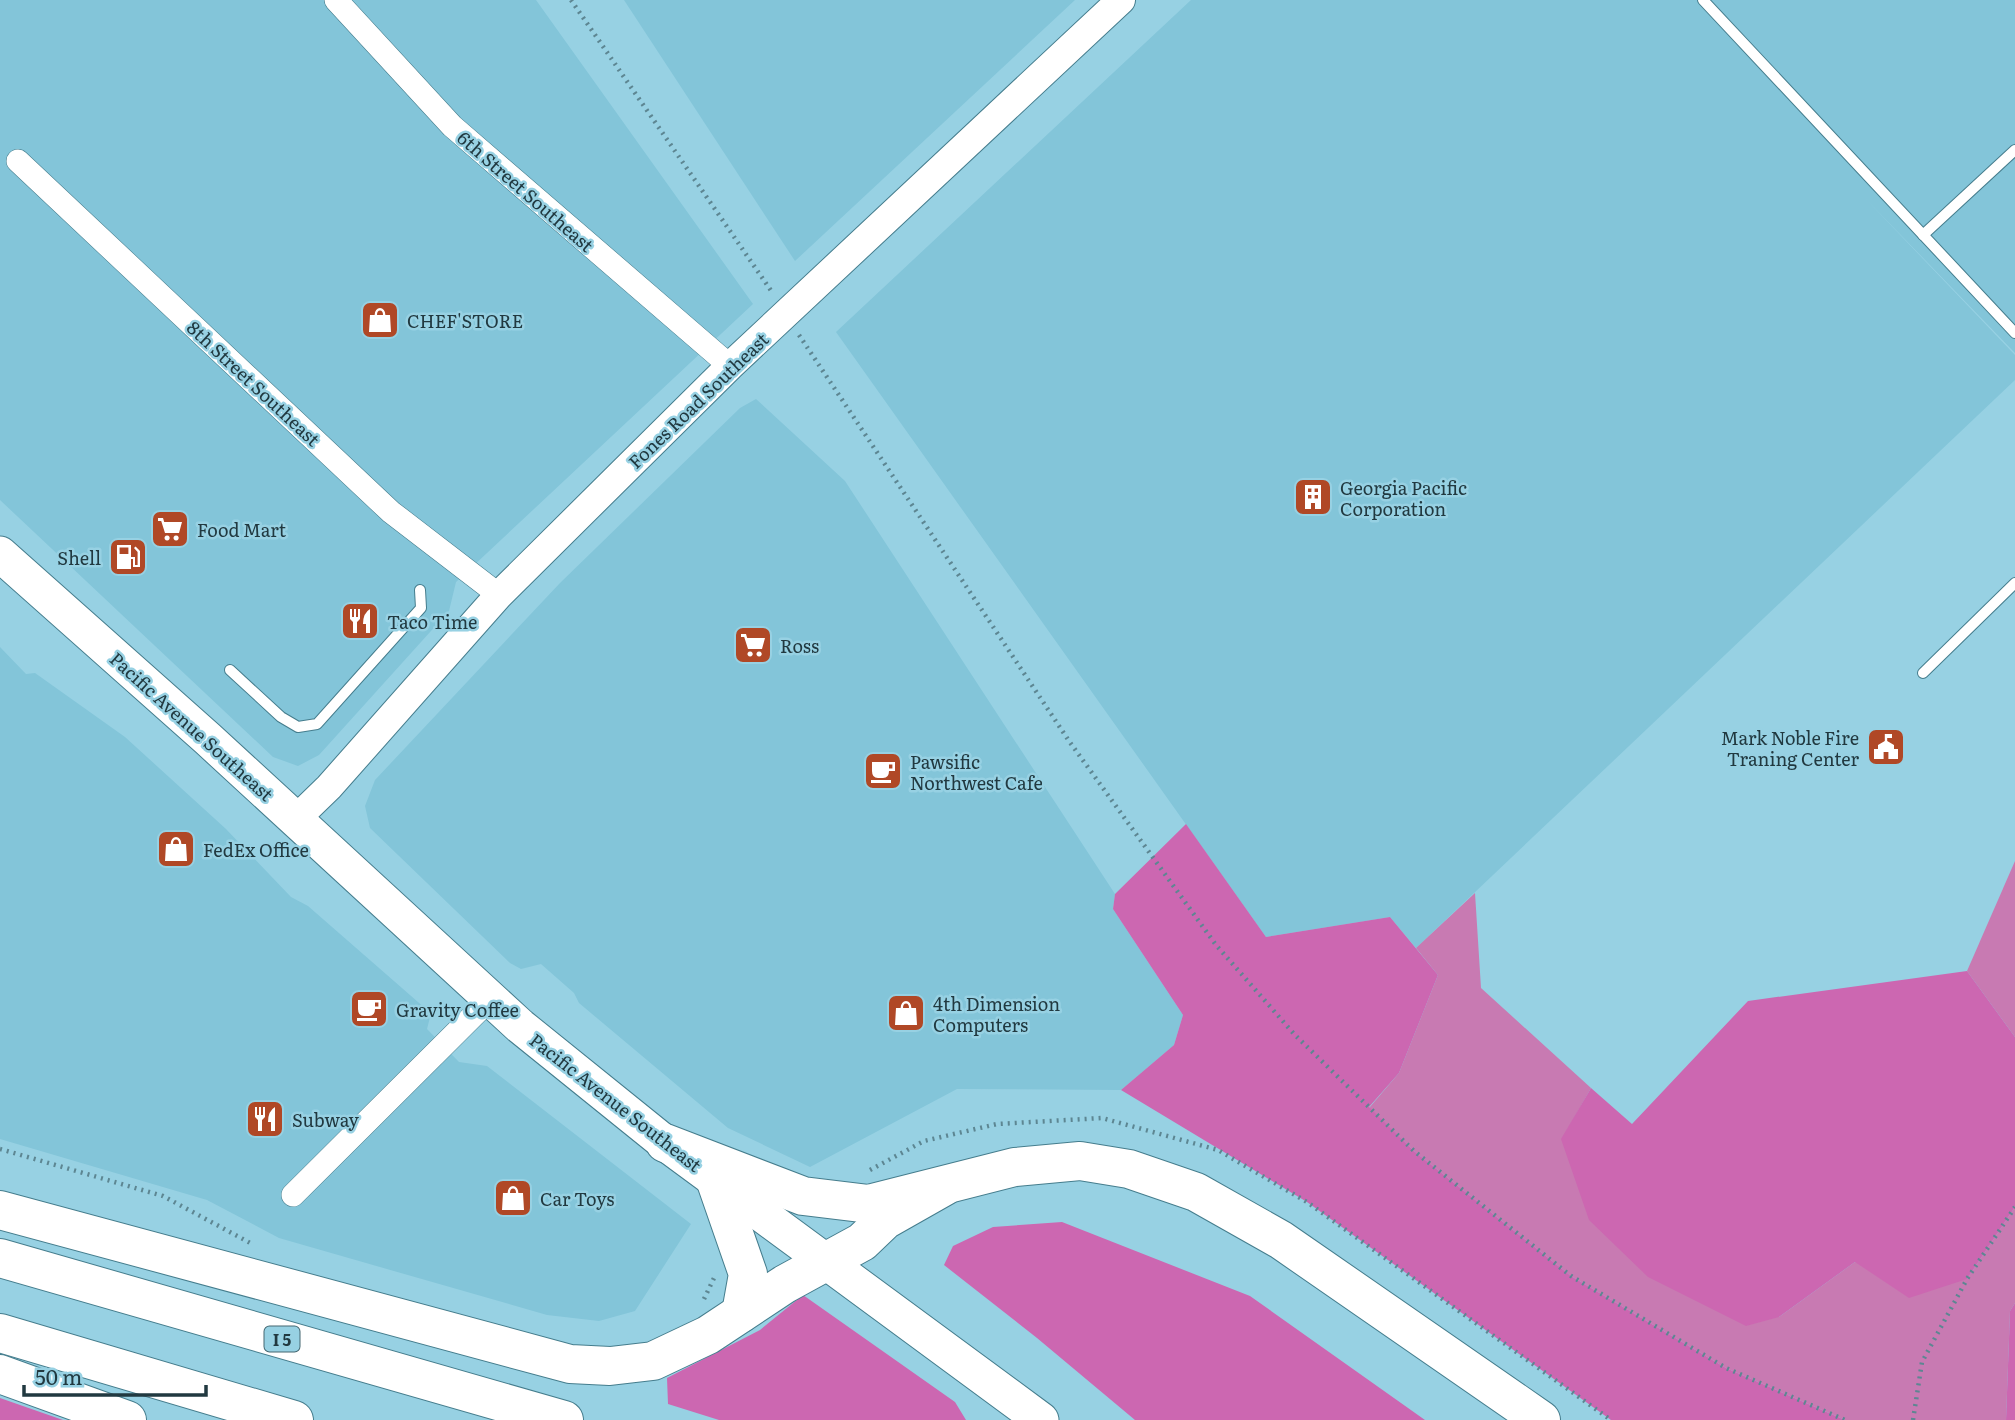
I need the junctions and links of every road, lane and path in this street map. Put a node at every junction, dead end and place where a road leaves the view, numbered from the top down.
1 (336, 0) edge
2 (572, 0) edge
3 (1121, 0) edge
4 (1703, 0) edge
5 (2015, 150) edge
6 (18, 161) dead end
7 (1923, 235) junction
8 (775, 295) dead end
9 (2015, 333) edge
10 (802, 338) dead end
11 (730, 366) junction
12 (0, 554) edge
13 (2015, 583) edge
14 (420, 590) dead end
15 (499, 595) junction
16 (230, 670) dead end
17 (1923, 673) dead end
18 (295, 820) junction
19 (489, 1000) junction
20 (665, 1143) junction
21 (715, 1180) junction
22 (945, 1186) junction
23 (293, 1195) dead end
24 (2015, 1207) edge
25 (0, 1210) edge
26 (0, 1258) edge
27 (827, 1261) junction
28 (741, 1313) junction
29 (0, 1333) edge
30 (0, 1374) edge
31 (127, 1420) edge
32 (294, 1420) edge
33 (564, 1420) edge
34 (1041, 1420) edge
35 (1541, 1420) edge
36 (1845, 1420) edge
37 (1913, 1420) edge

1 - 11 street, 6th Street Southeast
2 - 8 path
3 - 11 street, Fones Road Southeast
4 - 7 lane
5 - 7 lane
6 - 15 street, 8th Street Southeast
7 - 9 lane
10 - 36 path
11 - 15 street, Fones Road Southeast
12 - 18 main road, Pacific Avenue Southeast
13 - 17 lane
14 - 16 lane
15 - 18 street, Fones Road Southeast
18 - 19 main road, Pacific Avenue Southeast
19 - 20 main road, Pacific Avenue Southeast
19 - 23 street
20 - 21 main road, Pacific Avenue Southeast
20 - 22 highway
21 - 27 main road, Pacific Avenue Southeast
21 - 28 highway
22 - 27 highway
22 - 35 highway
24 - 37 path
25 - 28 highway
26 - 33 highway, I 5
27 - 28 highway
27 - 34 main road, Pacific Avenue Southeast
29 - 32 highway
30 - 31 highway

